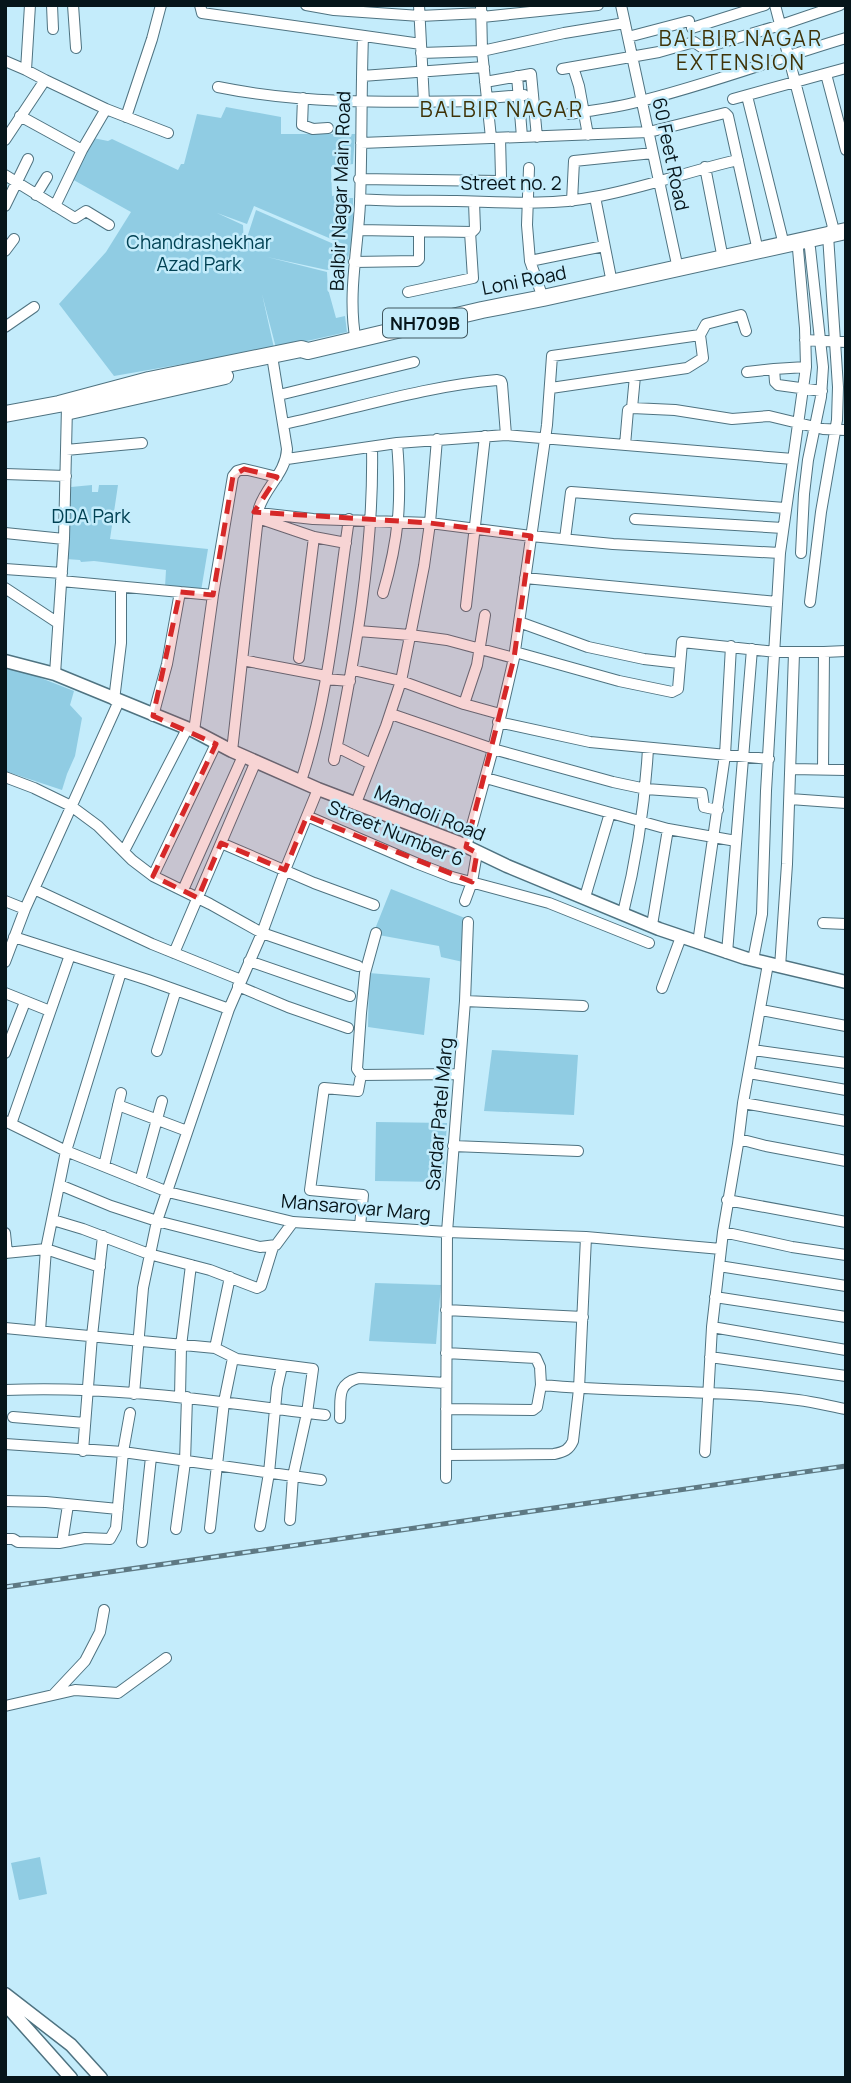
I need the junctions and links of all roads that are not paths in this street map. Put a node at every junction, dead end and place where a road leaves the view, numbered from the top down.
1 (30, 5) edge
2 (52, 5) edge
3 (73, 5) edge
4 (161, 5) edge
5 (306, 5) edge
6 (598, 5) edge
7 (621, 5) edge
8 (765, 5) edge
9 (775, 5) edge
10 (840, 5) edge
11 (334, 7) edge
12 (201, 9) edge
13 (419, 11) edge
14 (482, 12) edge
15 (625, 23) junction
16 (781, 26) junction
17 (53, 29) dead end
18 (334, 32) junction
19 (363, 36) junction
20 (628, 37) junction
21 (846, 38) edge
22 (76, 48) dead end
23 (421, 48) junction
24 (482, 51) junction
25 (788, 55) junction
26 (632, 57) junction
27 (5, 61) edge
28 (484, 67) junction
29 (846, 68) edge
30 (26, 70) junction
31 (422, 71) junction
32 (826, 74) junction
33 (362, 76) junction
34 (517, 76) junction
35 (45, 79) junction
36 (485, 82) junction
37 (796, 83) junction
38 (218, 87) dead end
39 (533, 94) junction
40 (519, 96) junction
41 (747, 96) junction
42 (303, 98) junction
43 (487, 99) junction
44 (733, 99) dead end
45 (642, 100) junction
46 (424, 102) junction
47 (362, 103) junction
48 (106, 109) junction
49 (585, 111) junction
50 (569, 114) dead end
51 (20, 116) junction
52 (126, 117) junction
53 (328, 128) dead end
54 (649, 132) junction
55 (169, 133) dead end
56 (589, 135) junction
57 (522, 137) junction
58 (537, 137) junction
59 (496, 138) junction
60 (5, 140) edge
61 (361, 144) junction
62 (82, 150) junction
63 (846, 150) edge
64 (653, 153) junction
65 (29, 159) dead end
66 (738, 160) junction
67 (705, 167) junction
68 (529, 168) dead end
69 (5, 176) edge
70 (47, 177) dead end
71 (359, 179) junction
72 (17, 183) junction
73 (659, 183) junction
74 (36, 195) junction
75 (595, 197) junction
76 (360, 199) junction
77 (526, 201) junction
78 (572, 201) junction
79 (474, 202) junction
80 (5, 206) edge
81 (55, 206) junction
82 (109, 225) dead end
83 (358, 230) junction
84 (419, 232) junction
85 (470, 232) junction
86 (836, 235) edge
87 (14, 239) dead end
88 (604, 246) junction
89 (798, 247) junction
90 (5, 251) edge
91 (758, 251) junction
92 (723, 259) junction
93 (530, 261) junction
94 (354, 262) junction
95 (678, 269) junction
96 (612, 283) junction
97 (408, 292) dead end
98 (543, 298) junction
99 (34, 307) dead end
100 (5, 327) edge
101 (746, 331) dead end
102 (700, 335) junction
103 (806, 340) junction
104 (821, 341) junction
105 (841, 342) edge
106 (356, 343) junction
107 (274, 361) junction
108 (414, 362) dead end
109 (806, 367) junction
110 (774, 369) junction
111 (747, 372) dead end
112 (635, 376) junction
113 (551, 388) junction
114 (803, 389) junction
115 (822, 391) junction
116 (279, 395) junction
117 (67, 406) junction
118 (632, 408) junction
119 (5, 414) edge
120 (5, 423) edge
121 (798, 423) junction
122 (284, 424) junction
123 (815, 427) junction
124 (840, 429) edge
125 (506, 435) junction
126 (485, 436) junction
127 (545, 438) junction
128 (436, 439) junction
129 (142, 443) dead end
130 (397, 443) junction
131 (625, 444) junction
132 (372, 447) junction
133 (66, 450) junction
134 (793, 458) junction
135 (287, 459) junction
136 (5, 474) edge
137 (65, 476) junction
138 (277, 477) junction
139 (785, 508) junction
140 (259, 516) junction
141 (349, 519) junction
142 (635, 519) dead end
143 (371, 520) junction
144 (399, 522) junction
145 (430, 523) junction
146 (783, 528) junction
147 (476, 529) junction
148 (5, 533) edge
149 (531, 536) junction
150 (314, 537) junction
151 (64, 539) junction
152 (565, 539) junction
153 (346, 543) junction
154 (780, 553) junction
155 (801, 553) dead end
156 (5, 569) edge
157 (62, 577) junction
158 (525, 578) junction
159 (121, 587) junction
160 (5, 588) edge
161 (180, 592) junction
162 (383, 593) dead end
163 (213, 595) junction
164 (777, 602) junction
165 (810, 603) dead end
166 (466, 606) dead end
167 (485, 615) dead end
168 (519, 622) junction
169 (58, 623) junction
170 (358, 631) junction
171 (410, 635) junction
172 (732, 646) junction
173 (752, 649) junction
174 (480, 650) junction
175 (846, 651) edge
176 (776, 652) junction
177 (824, 652) junction
178 (794, 653) junction
179 (515, 655) junction
180 (299, 658) dead end
181 (242, 660) junction
182 (5, 661) edge
183 (679, 663) junction
184 (353, 670) junction
185 (55, 674) junction
186 (325, 678) junction
187 (351, 681) junction
188 (401, 681) junction
189 (117, 700) junction
190 (464, 704) junction
191 (391, 714) junction
192 (153, 716) junction
193 (499, 718) junction
194 (190, 730) junction
195 (216, 744) junction
196 (337, 747) junction
197 (494, 748) junction
198 (648, 748) junction
199 (237, 753) junction
200 (725, 755) junction
201 (743, 757) junction
202 (769, 758) junction
203 (334, 760) dead end
204 (256, 761) junction
205 (371, 764) junction
206 (791, 769) junction
207 (823, 769) junction
208 (846, 770) edge
209 (5, 777) edge
210 (486, 778) junction
211 (300, 781) junction
212 (318, 789) junction
213 (646, 789) junction
214 (790, 799) junction
215 (356, 803) junction
216 (846, 803) edge
217 (71, 806) junction
218 (718, 810) junction
219 (610, 813) junction
220 (307, 816) junction
221 (642, 822) junction
222 (668, 830) junction
223 (714, 838) junction
224 (736, 841) junction
225 (221, 843) junction
226 (472, 850) junction
227 (124, 851) junction
228 (285, 870) junction
229 (153, 876) junction
230 (472, 881) junction
231 (34, 889) junction
232 (183, 890) junction
233 (585, 897) junction
234 (198, 898) junction
235 (5, 901) edge
236 (465, 901) dead end
237 (374, 905) dead end
238 (25, 909) junction
239 (623, 913) junction
240 (468, 922) dead end
241 (823, 923) dead end
242 (846, 924) edge
243 (652, 925) junction
244 (262, 933) junction
245 (376, 933) dead end
246 (14, 937) junction
247 (681, 937) junction
248 (649, 943) dead end
249 (698, 943) junction
250 (174, 953) junction
251 (727, 953) junction
252 (70, 955) junction
253 (753, 960) junction
254 (249, 961) junction
255 (5, 962) edge
256 (774, 965) junction
257 (358, 966) dead end
258 (121, 972) junction
259 (846, 982) edge
260 (239, 983) junction
261 (662, 988) dead end
262 (176, 990) junction
263 (5, 993) edge
264 (350, 996) dead end
265 (465, 1001) junction
266 (25, 1002) junction
267 (583, 1006) dead end
268 (229, 1009) junction
269 (761, 1010) junction
270 (50, 1012) junction
271 (846, 1026) edge
272 (348, 1028) dead end
273 (753, 1050) junction
274 (157, 1051) dead end
275 (5, 1053) edge
276 (846, 1063) edge
277 (749, 1073) junction
278 (460, 1074) junction
279 (361, 1075) junction
280 (846, 1090) edge
281 (121, 1093) dead end
282 (162, 1101) dead end
283 (743, 1103) junction
284 (118, 1105) junction
285 (157, 1118) junction
286 (846, 1121) edge
287 (8, 1123) edge
288 (187, 1131) junction
289 (739, 1139) junction
290 (453, 1146) junction
291 (66, 1151) junction
292 (578, 1152) dead end
293 (846, 1161) edge
294 (104, 1166) junction
295 (140, 1181) junction
296 (60, 1185) junction
297 (168, 1192) junction
298 (727, 1200) junction
299 (53, 1220) junction
300 (158, 1222) junction
301 (293, 1222) junction
302 (846, 1222) edge
303 (360, 1226) junction
304 (447, 1232) junction
305 (723, 1232) junction
306 (5, 1233) edge
307 (103, 1236) junction
308 (586, 1237) junction
309 (273, 1247) junction
310 (46, 1249) junction
311 (721, 1249) junction
312 (6, 1253) edge
313 (149, 1254) junction
314 (846, 1255) edge
315 (191, 1265) junction
316 (719, 1266) junction
317 (100, 1267) junction
318 (230, 1277) junction
319 (846, 1286) edge
320 (715, 1297) junction
321 (446, 1310) junction
322 (583, 1317) junction
323 (846, 1317) edge
324 (712, 1327) junction
325 (5, 1328) edge
326 (40, 1331) junction
327 (92, 1336) junction
328 (137, 1341) junction
329 (181, 1346) junction
330 (215, 1348) junction
331 (846, 1350) edge
332 (446, 1353) junction
333 (710, 1357) junction
334 (233, 1358) junction
335 (282, 1366) junction
336 (846, 1376) edge
337 (446, 1382) junction
338 (541, 1385) junction
339 (579, 1389) junction
340 (5, 1390) edge
341 (88, 1390) junction
342 (708, 1393) junction
343 (134, 1394) junction
344 (184, 1397) junction
345 (224, 1402) junction
346 (446, 1409) junction
347 (846, 1409) edge
348 (276, 1410) junction
349 (130, 1413) dead end
350 (307, 1413) junction
351 (325, 1415) dead end
352 (13, 1417) dead end
353 (340, 1418) dead end
354 (85, 1423) junction
355 (5, 1444) edge
356 (83, 1451) junction
357 (123, 1452) junction
358 (705, 1452) dead end
359 (446, 1455) junction
360 (151, 1457) junction
361 (185, 1462) junction
362 (218, 1466) junction
363 (269, 1473) junction
364 (293, 1476) junction
365 (446, 1478) dead end
366 (321, 1480) dead end
367 (5, 1501) edge
368 (68, 1504) junction
369 (118, 1509) junction
370 (290, 1520) dead end
371 (260, 1526) dead end
372 (176, 1528) dead end
373 (210, 1528) dead end
374 (63, 1537) dead end
375 (5, 1539) edge
376 (142, 1542) dead end
377 (104, 1610) dead end
378 (166, 1658) dead end
379 (53, 1695) junction
380 (5, 1706) edge
381 (5, 1994) edge
382 (5, 2004) edge
383 (49, 2028) junction
384 (37, 2039) junction
385 (71, 2078) edge
386 (101, 2078) edge

1 - 30 street
2 - 17 street
3 - 22 street
4 - 52 street
5 - 11 street
6 - 14 street
7 - 15 street, 60 Feet Road
8 - 20 street
9 - 16 street
10 - 16 street
11 - 13 street
11 - 18 street
12 - 18 street
13 - 14 street
13 - 23 street
14 - 24 street
15 - 20 street, 60 Feet Road
15 - 24 street
16 - 25 street
16 - 26 street
18 - 19 street
19 - 23 street
19 - 33 street, Balbir Nagar Main Road
20 - 26 street, 60 Feet Road
21 - 25 street
23 - 24 street
23 - 31 street
24 - 28 street
25 - 37 street
25 - 45 street
26 - 45 street, 60 Feet Road
26 - 49 street
27 - 30 street
28 - 31 street
28 - 36 street
29 - 32 street
30 - 35 street
31 - 33 street
31 - 46 street
32 - 37 street
32 - 63 street
33 - 47 street, Balbir Nagar Main Road
34 - 36 street
34 - 39 street
34 - 40 street
35 - 48 street
35 - 51 street
36 - 43 street
37 - 41 street
37 - 86 street
38 - 42 street
39 - 40 street
39 - 58 street
40 - 43 street
40 - 57 street
41 - 44 street
41 - 89 street
42 - 47 street
42 - 53 street
43 - 46 street
43 - 59 street
45 - 49 street
45 - 54 street, 60 Feet Road
46 - 47 street
47 - 61 street, Balbir Nagar Main Road
48 - 52 street
48 - 62 street
49 - 50 street
49 - 56 street
51 - 60 street
51 - 62 street
52 - 55 street
54 - 56 street
54 - 64 street, 60 Feet Road
54 - 66 street
56 - 58 street
57 - 58 street
57 - 59 street
59 - 61 street
59 - 71 street
61 - 71 street, Balbir Nagar Main Road
62 - 81 street
64 - 73 street, 60 Feet Road
64 - 78 street
65 - 72 street
66 - 67 street, Street no. 2
66 - 91 street
67 - 73 street, Street no. 2
67 - 92 street
68 - 77 street
69 - 72 street
70 - 74 street
71 - 76 street, Balbir Nagar Main Road
72 - 74 street
72 - 80 street
73 - 75 street, Street no. 2
73 - 95 street, 60 Feet Road
74 - 81 street
75 - 78 street, Street no. 2
75 - 88 street
76 - 79 street, Street no. 2
76 - 83 street, Balbir Nagar Main Road
77 - 78 street, Street no. 2
77 - 79 street, Street no. 2
77 - 93 street
79 - 85 street
81 - 82 street
83 - 84 street
83 - 94 street, Balbir Nagar Main Road
84 - 85 street
84 - 94 street
85 - 97 street
86 - 89 highway, Loni Road / NH709B
86 - 89 highway, Loni Road / NH709B
86 - 105 street
87 - 90 street
88 - 93 street
88 - 96 street
89 - 91 highway, Loni Road / NH709B
89 - 103 street
89 - 104 street
89 - 106 highway, Loni Road / NH709B
91 - 92 highway, Loni Road / NH709B
92 - 95 highway, Loni Road / NH709B
93 - 98 street
94 - 106 street, Balbir Nagar Main Road
95 - 96 highway, Loni Road / NH709B
96 - 98 highway, Loni Road / NH709B
98 - 106 highway, Loni Road / NH709B
99 - 100 street
101 - 102 street
102 - 112 street
102 - 113 street
103 - 104 street
103 - 109 street
104 - 105 street
104 - 115 street
105 - 124 street
106 - 107 highway, Loni Road / NH709B
107 - 116 street
107 - 117 highway, Loni Road / NH709B
108 - 116 street
109 - 110 street
109 - 114 street
110 - 111 street
110 - 114 street
112 - 113 street
112 - 118 street
113 - 127 street
114 - 115 street
114 - 121 street
115 - 123 street
116 - 122 street
117 - 119 highway, Loni Road / NH709B
117 - 120 highway, Loni Road / NH709B
117 - 133 street
118 - 121 street
118 - 131 street
121 - 123 street
121 - 134 street
122 - 125 street
122 - 135 street
123 - 124 street
123 - 155 street
124 - 165 street
125 - 126 street
125 - 127 street
126 - 128 street
126 - 147 street
127 - 131 street
127 - 149 street
128 - 130 street
128 - 145 street
129 - 133 street
130 - 132 street
130 - 144 street
131 - 134 street
132 - 135 street
132 - 143 street
133 - 137 street
134 - 139 street
135 - 138 street
136 - 137 street
137 - 151 street
138 - 140 street
138 - 163 street
139 - 146 street
139 - 152 street
140 - 141 street
140 - 150 street
140 - 181 street
141 - 143 street
141 - 153 street
142 - 146 street
143 - 144 street
143 - 170 street
144 - 145 street
144 - 162 street
145 - 147 street
145 - 171 street
146 - 154 street
147 - 149 street
147 - 166 street
148 - 151 street
149 - 152 street
149 - 158 street
150 - 153 street
150 - 180 street
151 - 157 street
152 - 154 street
153 - 186 street
154 - 164 street
156 - 157 street
157 - 159 street
157 - 169 street
158 - 164 street
158 - 168 street
159 - 161 street
159 - 189 street
160 - 169 street
161 - 163 street
161 - 192 street
163 - 194 street
164 - 176 street
167 - 174 street
168 - 179 street
168 - 183 street
169 - 185 street
170 - 171 street
170 - 184 street
171 - 174 street
171 - 188 street
172 - 173 street
172 - 183 street
172 - 200 street
173 - 176 street
173 - 201 street
174 - 179 street
174 - 190 street
175 - 177 street
176 - 178 street
176 - 202 street
177 - 178 street
177 - 207 street
178 - 206 street
179 - 183 street
179 - 193 street
181 - 186 street
181 - 199 street
182 - 185 street, Mandoli Road
184 - 187 street
184 - 188 street
185 - 189 street, Mandoli Road
186 - 187 street
186 - 211 street
187 - 196 street
188 - 190 street
188 - 191 street
189 - 192 street, Mandoli Road
189 - 217 street
190 - 193 street
191 - 197 street
191 - 205 street
192 - 194 street, Mandoli Road
193 - 197 street
193 - 198 street
194 - 195 street, Mandoli Road
194 - 227 street
195 - 199 street, Mandoli Road
195 - 229 street
196 - 203 street
196 - 205 street
197 - 210 street
197 - 213 street
198 - 200 street
198 - 213 street
199 - 204 street, Mandoli Road
199 - 232 street
200 - 201 street
200 - 218 street
201 - 202 street
201 - 224 street
202 - 253 street
204 - 211 street, Mandoli Road
204 - 225 street
205 - 215 street
206 - 207 street
206 - 214 street
207 - 208 street
209 - 217 street
210 - 219 street
210 - 226 street
211 - 212 street, Mandoli Road
212 - 215 street, Mandoli Road
212 - 220 street
213 - 218 street
213 - 221 street
214 - 216 street
214 - 256 street
215 - 226 street, Mandoli Road
217 - 227 street
217 - 231 street
218 - 223 street
219 - 221 street
219 - 233 street
220 - 228 street
220 - 230 street, Street Number 6
221 - 222 street
221 - 239 street
222 - 223 street
222 - 243 street
223 - 224 street
223 - 249 street
224 - 251 street
225 - 228 street
225 - 234 street
226 - 230 street
226 - 233 street, Mandoli Road
227 - 229 street
228 - 237 street
228 - 244 street
229 - 232 street
230 - 236 street
230 - 248 street, Street Number 6
231 - 238 street
231 - 250 street
232 - 234 street
233 - 239 street, Mandoli Road
234 - 244 street
234 - 250 street
235 - 238 street
238 - 246 street
239 - 243 street, Mandoli Road
240 - 265 street, Sardar Patel Marg
241 - 242 street
243 - 247 street, Mandoli Road
244 - 254 street
244 - 257 street
245 - 279 street
246 - 252 street
246 - 255 street
247 - 249 street, Mandoli Road
247 - 261 street
249 - 251 street, Mandoli Road
250 - 260 street
251 - 253 street, Mandoli Road
252 - 258 street
252 - 270 street
253 - 256 street, Mandoli Road
254 - 260 street
254 - 264 street
256 - 259 street, Mandoli Road
256 - 269 street
258 - 262 street
258 - 291 street
260 - 268 street
260 - 272 street
262 - 268 street
262 - 274 street
263 - 266 street
265 - 267 street
265 - 278 street, Sardar Patel Marg
266 - 270 street
266 - 275 street
268 - 288 street
269 - 271 street
269 - 273 street
270 - 287 street
273 - 276 street
273 - 277 street
277 - 280 street
277 - 283 street
278 - 279 street
278 - 290 street, Sardar Patel Marg
279 - 303 street
281 - 284 street
282 - 285 street
283 - 286 street
283 - 289 street
284 - 285 street
284 - 294 street
285 - 288 street
285 - 295 street
287 - 291 street, Mansarovar Marg
288 - 297 street
289 - 293 street
289 - 298 street
290 - 292 street
290 - 304 street, Sardar Patel Marg
291 - 294 street, Mansarovar Marg
291 - 296 street
294 - 295 street, Mansarovar Marg
295 - 297 street, Mansarovar Marg
296 - 299 street
296 - 300 street
297 - 300 street
297 - 301 street, Mansarovar Marg
298 - 302 street
298 - 305 street
299 - 307 street
299 - 310 street
300 - 309 street
300 - 313 street
301 - 303 street, Mansarovar Marg
301 - 309 street
303 - 304 street, Mansarovar Marg
304 - 308 street, Mansarovar Marg
304 - 321 street, Sardar Patel Marg
305 - 311 street
305 - 314 street
306 - 312 street
307 - 313 street
307 - 317 street
308 - 311 street, Mansarovar Marg
308 - 322 street
309 - 318 street
310 - 312 street
310 - 317 street
310 - 326 street
311 - 316 street
313 - 315 street
313 - 328 street
315 - 318 street
315 - 329 street
316 - 319 street
316 - 320 street
317 - 327 street
318 - 330 street
320 - 323 street
320 - 324 street
321 - 322 street
321 - 332 street, Sardar Patel Marg
322 - 339 street
324 - 331 street
324 - 333 street
325 - 326 street
326 - 327 street
327 - 328 street
327 - 341 street
328 - 329 street
328 - 343 street
329 - 330 street
329 - 344 street
330 - 334 street
332 - 337 street, Sardar Patel Marg
332 - 338 street
333 - 336 street
333 - 342 street
334 - 335 street
334 - 345 street
335 - 348 street
335 - 350 street
337 - 346 street, Sardar Patel Marg
337 - 353 street
338 - 339 street
338 - 346 street
339 - 342 street
339 - 359 street
340 - 341 street
341 - 343 street
341 - 354 street
342 - 347 street
342 - 358 street
343 - 344 street
344 - 345 street
344 - 361 street
345 - 348 street
345 - 362 street
346 - 359 street, Sardar Patel Marg
348 - 350 street
348 - 363 street
349 - 357 street
350 - 351 street
350 - 364 street
352 - 354 street
354 - 356 street
355 - 356 street
356 - 357 street
357 - 360 street
357 - 369 street
359 - 365 street, Sardar Patel Marg
360 - 361 street
360 - 376 street
361 - 362 street
361 - 372 street
362 - 363 street
362 - 373 street
363 - 364 street
363 - 371 street
364 - 366 street
364 - 370 street
367 - 368 street
368 - 369 street
368 - 374 street
369 - 375 street
377 - 379 street
378 - 379 street
379 - 380 street
381 - 383 street
382 - 384 street
383 - 384 street
383 - 386 street
384 - 385 street

